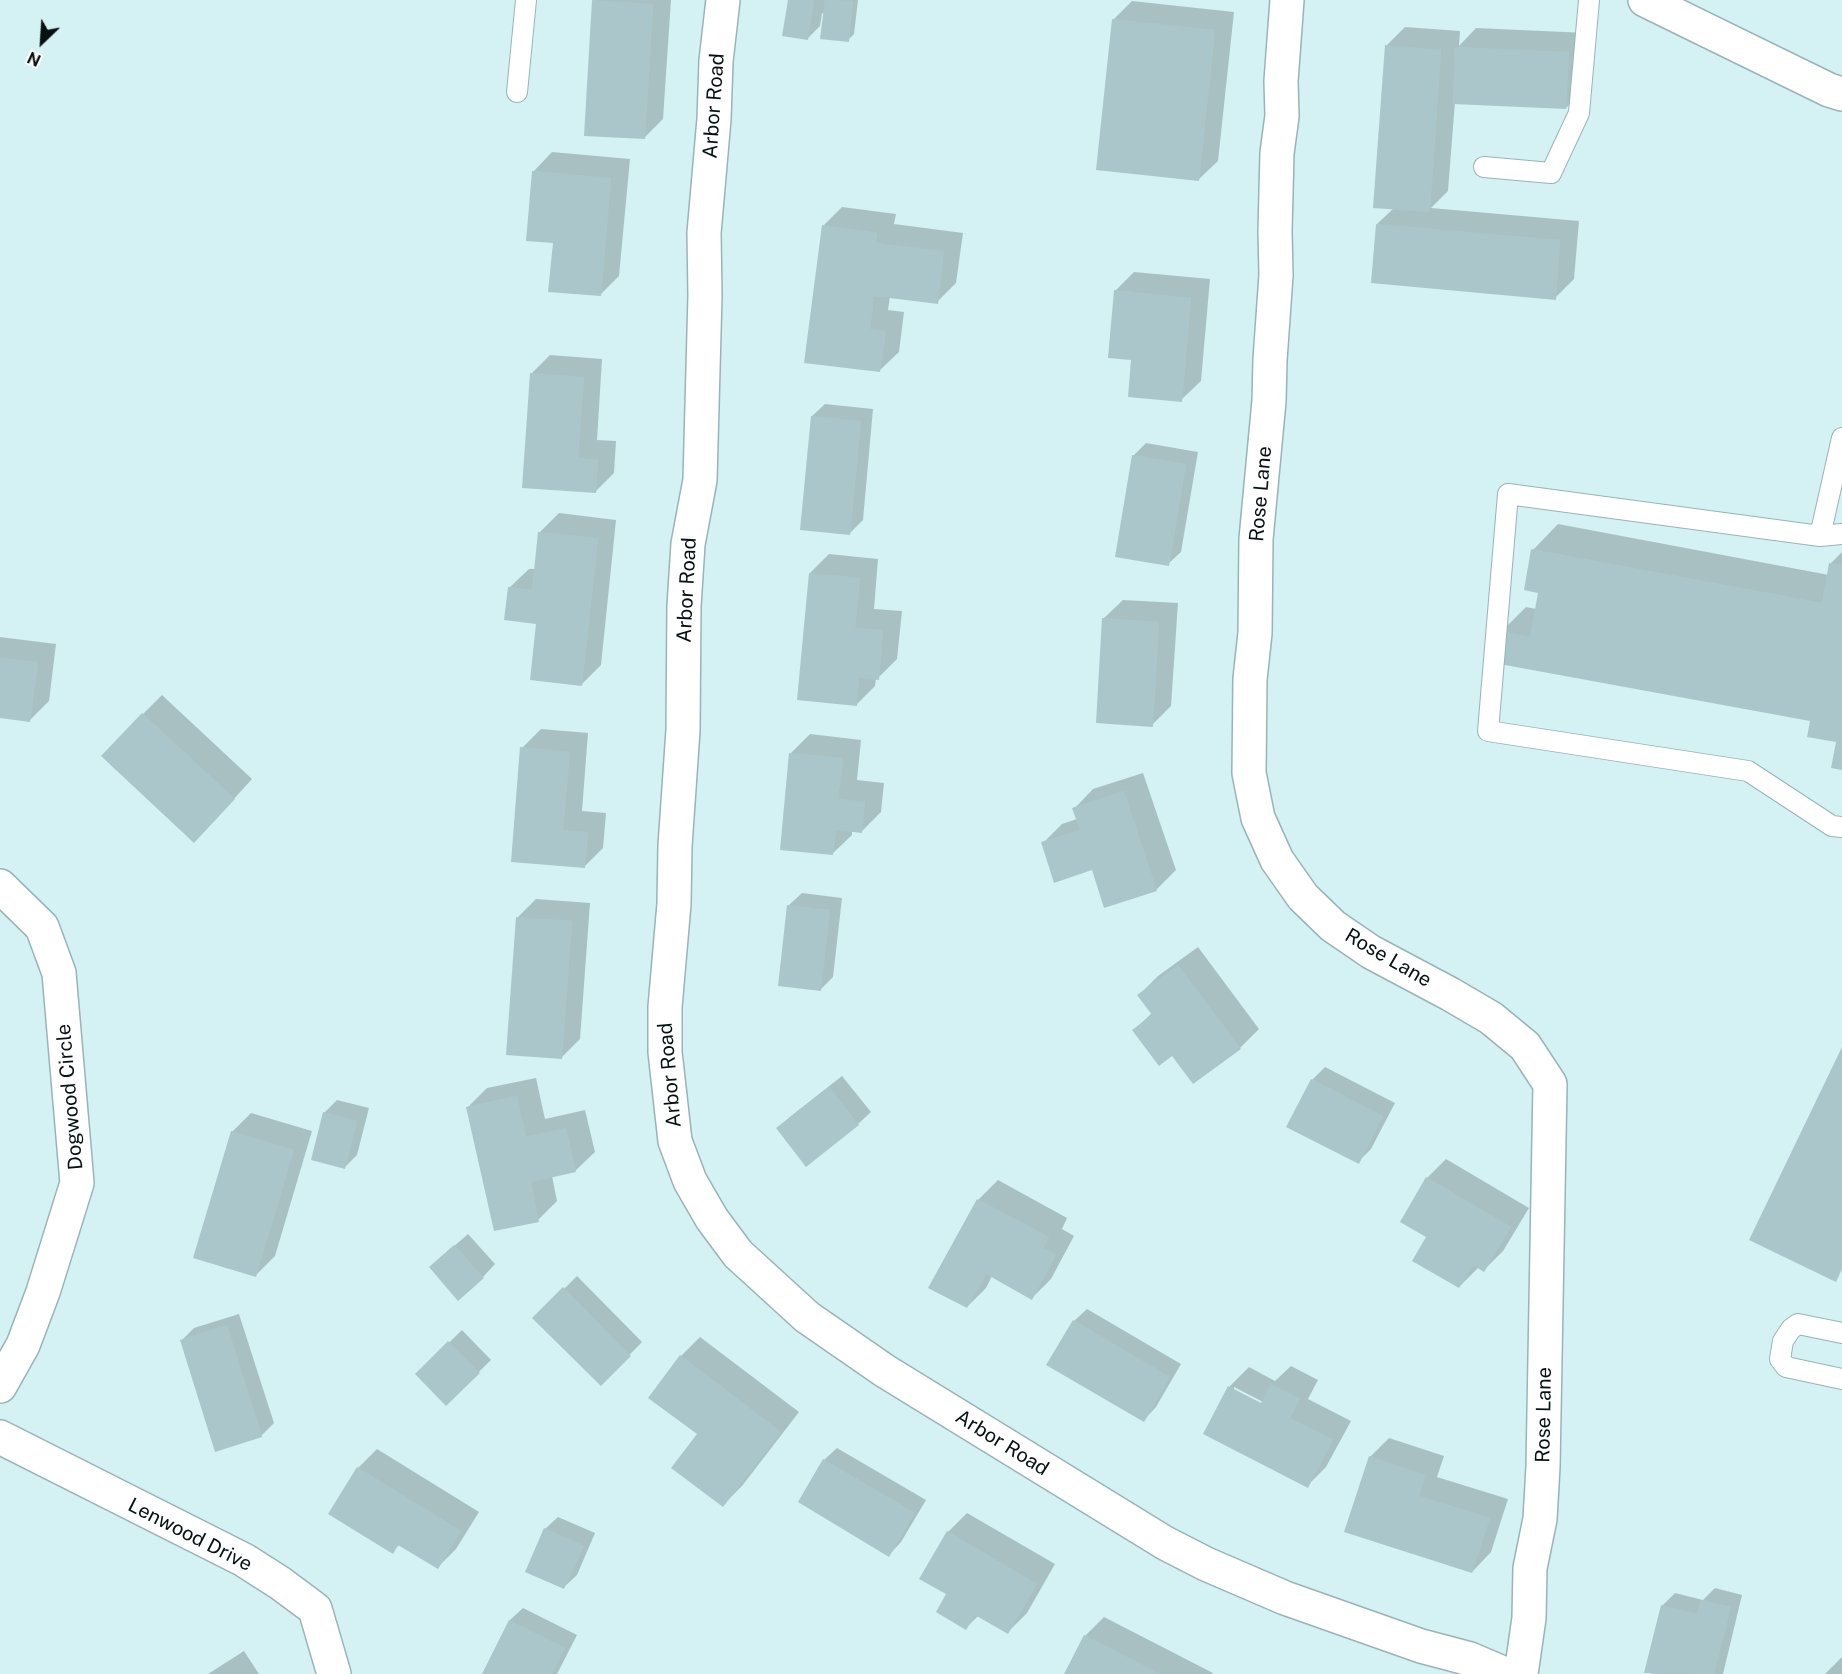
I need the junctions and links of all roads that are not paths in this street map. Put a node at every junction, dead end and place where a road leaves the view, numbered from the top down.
1 (526, 0) edge
2 (723, 0) edge
3 (1287, 0) edge
4 (1589, 0) edge
5 (1645, 0) edge
6 (518, 92) dead end
7 (1842, 94) edge
8 (1484, 167) dead end
9 (1842, 438) edge
10 (1842, 534) edge
11 (1820, 536) junction
12 (1842, 827) edge
13 (0, 886) edge
14 (1842, 1333) edge
15 (1842, 1379) edge
16 (0, 1386) edge
17 (0, 1437) edge
18 (334, 1674) edge
19 (1505, 1674) edge
20 (1521, 1674) edge

1 - 6 lane
2 - 19 street, Arbor Road
3 - 20 street, Rose Lane
4 - 8 lane
5 - 7 street
9 - 11 lane
10 - 11 lane
11 - 12 lane
13 - 16 street, Dogwood Circle
14 - 15 lane
17 - 18 street, Lenwood Drive

